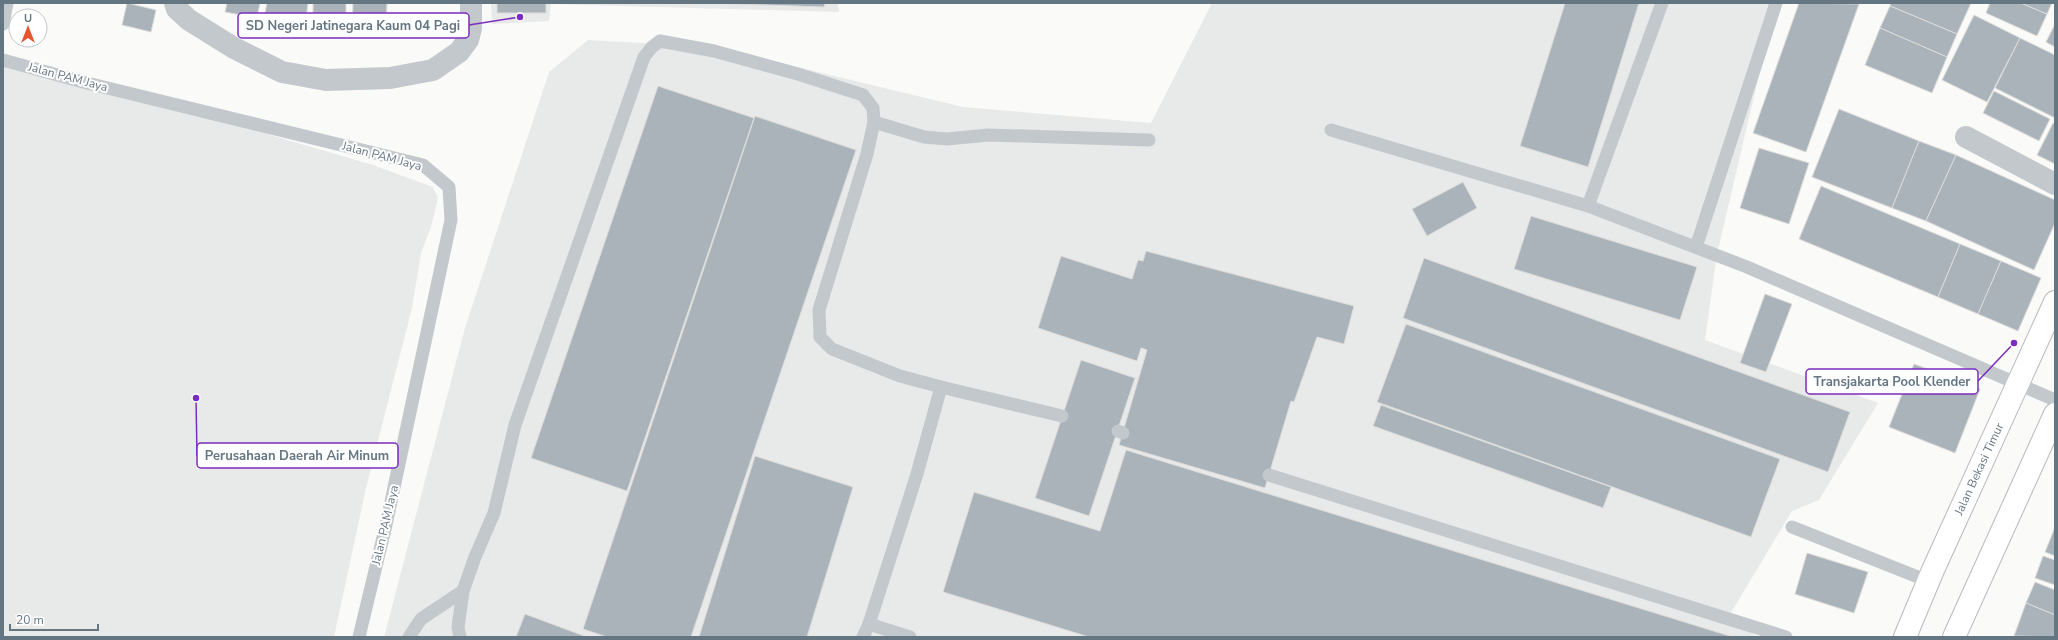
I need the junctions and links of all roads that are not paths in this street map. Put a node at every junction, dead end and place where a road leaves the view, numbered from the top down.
1 (7, 3) edge
2 (175, 3) edge
3 (471, 3) edge
4 (1662, 3) edge
5 (1776, 3) edge
6 (3, 24) edge
7 (3, 60) edge
8 (874, 122) junction
9 (1331, 130) dead end
10 (1966, 137) dead end
11 (1149, 140) dead end
12 (2055, 184) edge
13 (1588, 206) junction
14 (1696, 247) junction
15 (2055, 302) edge
16 (2018, 384) junction
17 (941, 387) junction
18 (2055, 400) edge
19 (2055, 414) edge
20 (1062, 416) dead end
21 (1269, 475) dead end
22 (1792, 527) dead end
23 (1928, 581) junction
24 (463, 591) junction
25 (869, 624) junction
26 (359, 637) edge
27 (409, 637) edge
28 (460, 637) edge
29 (863, 637) edge
30 (910, 637) edge
31 (1786, 637) edge
32 (1905, 637) edge
33 (1954, 637) edge

1 - 6 lane
2 - 3 street
4 - 13 lane
5 - 14 lane
7 - 26 lane, Jalan PAM Jaya
8 - 11 lane
8 - 17 lane
8 - 24 lane
9 - 13 lane
10 - 12 street
13 - 14 lane
14 - 16 lane
15 - 16 main road, Jalan Bekasi Timur
16 - 18 lane
16 - 23 main road, Jalan Bekasi Timur
17 - 20 lane
17 - 25 lane
19 - 33 main road
21 - 31 lane
22 - 23 lane
23 - 32 main road, Jalan Bekasi Timur
24 - 27 lane
24 - 28 lane
25 - 29 lane
25 - 30 lane

